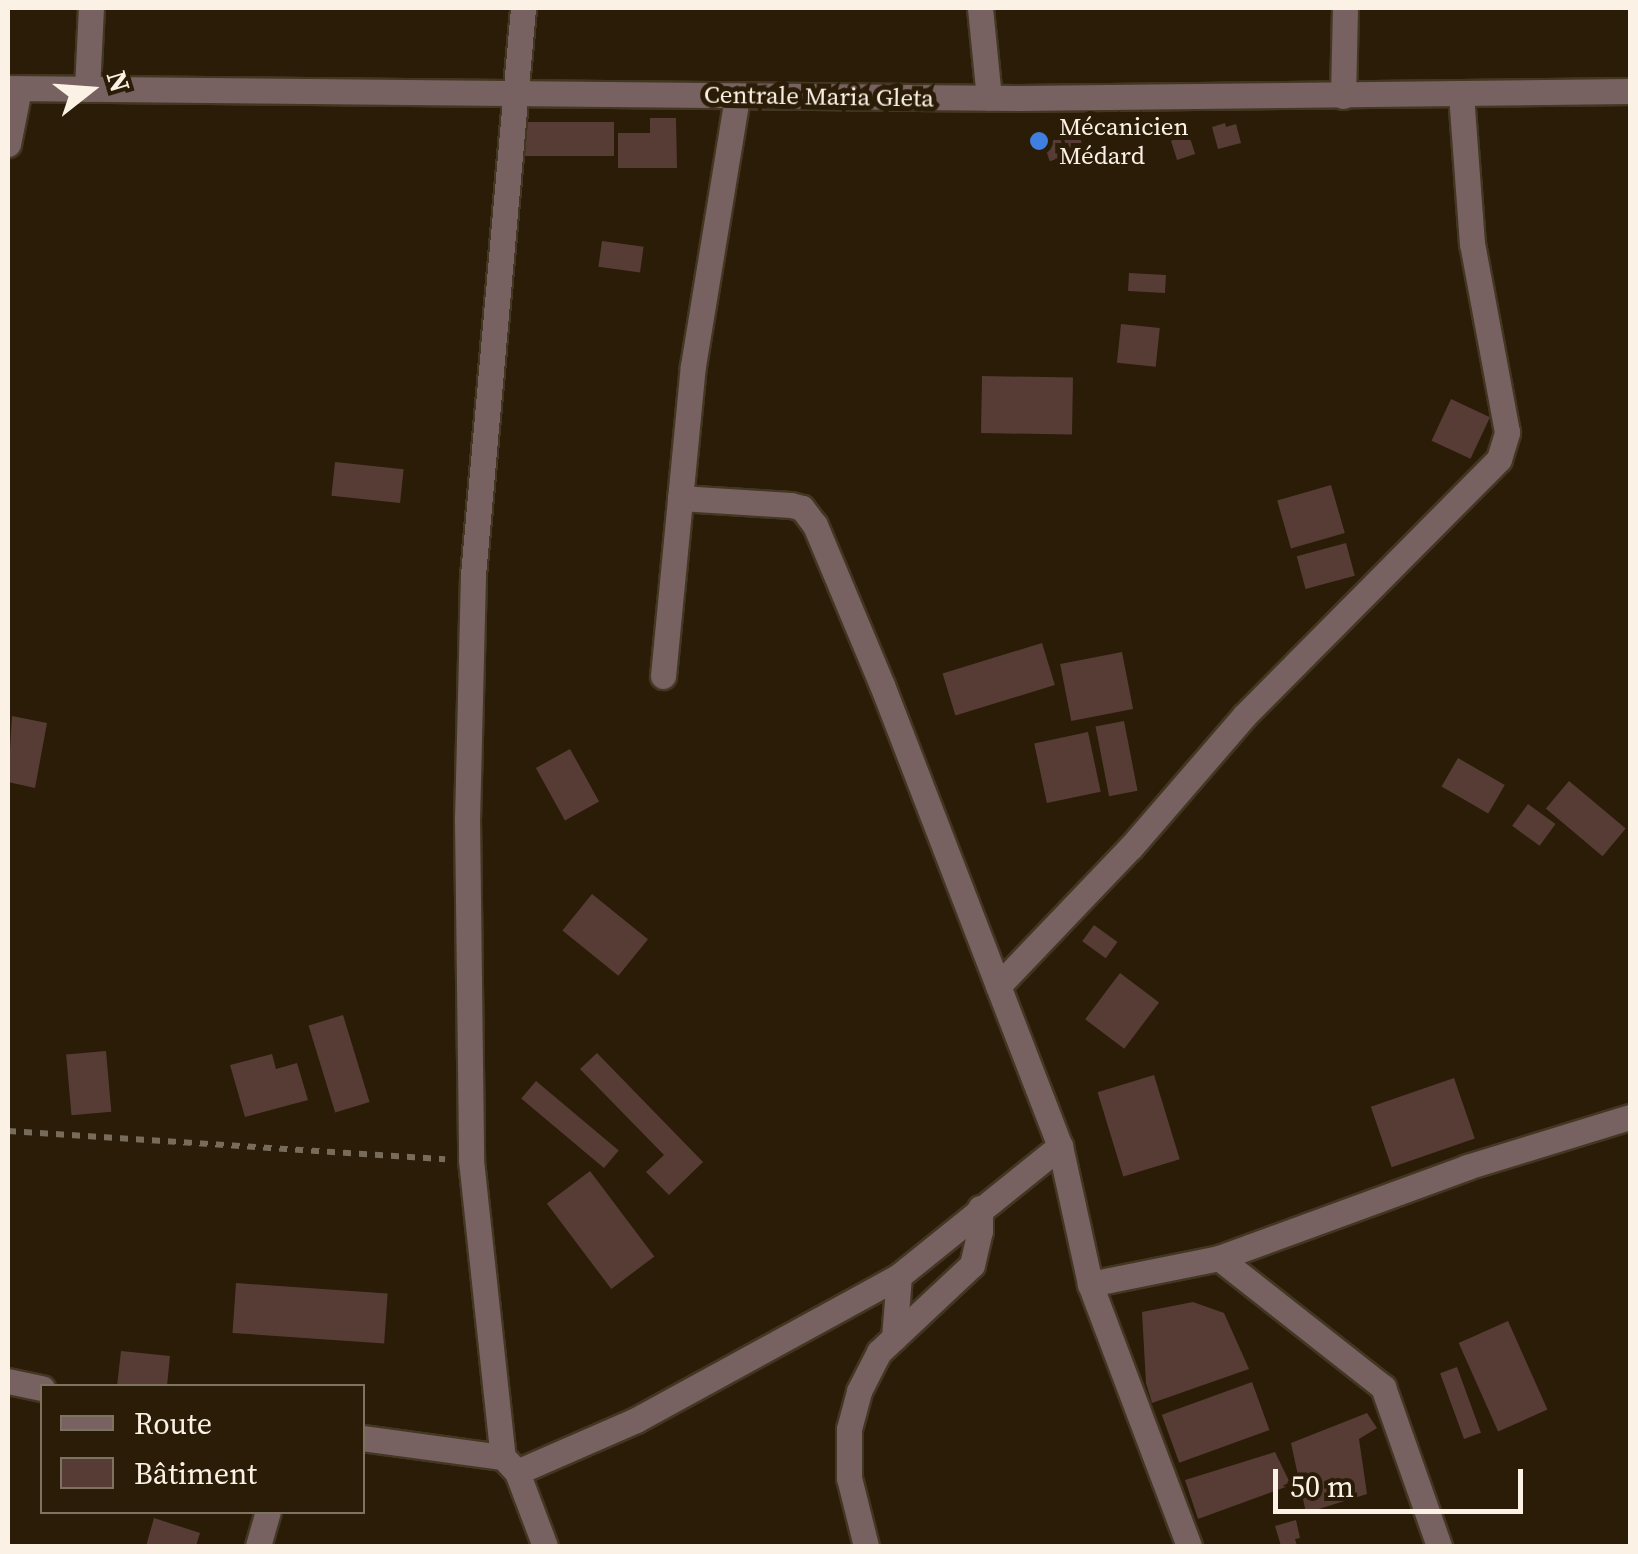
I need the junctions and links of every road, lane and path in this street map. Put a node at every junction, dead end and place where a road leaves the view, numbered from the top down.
1 (92, 8) edge
2 (522, 8) edge
3 (980, 8) edge
4 (1345, 8) edge
5 (13, 88) edge
6 (87, 89) junction
7 (512, 91) junction
8 (1630, 91) edge
9 (1461, 94) junction
10 (737, 96) junction
11 (1344, 96) junction
12 (989, 98) junction
13 (8, 144) edge
14 (680, 498) junction
15 (663, 676) dead end
16 (998, 986) junction
17 (1630, 1117) edge
18 (8, 1131) edge
19 (1060, 1146) junction
20 (472, 1160) junction
21 (980, 1208) junction
22 (1219, 1258) junction
23 (899, 1276) junction
24 (1090, 1284) junction
25 (894, 1338) junction
26 (8, 1380) edge
27 (40, 1388) edge
28 (365, 1439) edge
29 (510, 1464) junction
30 (267, 1514) edge
31 (258, 1546) edge
32 (545, 1546) edge
33 (866, 1546) edge
34 (1188, 1546) edge
35 (1440, 1546) edge

1 - 6 street
2 - 7 street
3 - 12 street
4 - 11 street
5 - 6 street, Centrale Maria Gleta
5 - 13 street
6 - 7 street, Centrale Maria Gleta
7 - 10 street, Centrale Maria Gleta
7 - 20 street
8 - 9 street, Centrale Maria Gleta
9 - 11 street, Centrale Maria Gleta
9 - 16 street
10 - 12 street, Centrale Maria Gleta
10 - 14 street
11 - 12 street, Centrale Maria Gleta
14 - 15 street
14 - 16 street
16 - 19 street
17 - 22 street
18 - 20 path
19 - 21 street
19 - 24 street
20 - 29 street
21 - 23 street
21 - 25 street
22 - 24 street
22 - 35 street
23 - 25 street
23 - 29 street
24 - 34 street
25 - 33 street
26 - 27 street
28 - 29 street
29 - 32 street
30 - 31 street

